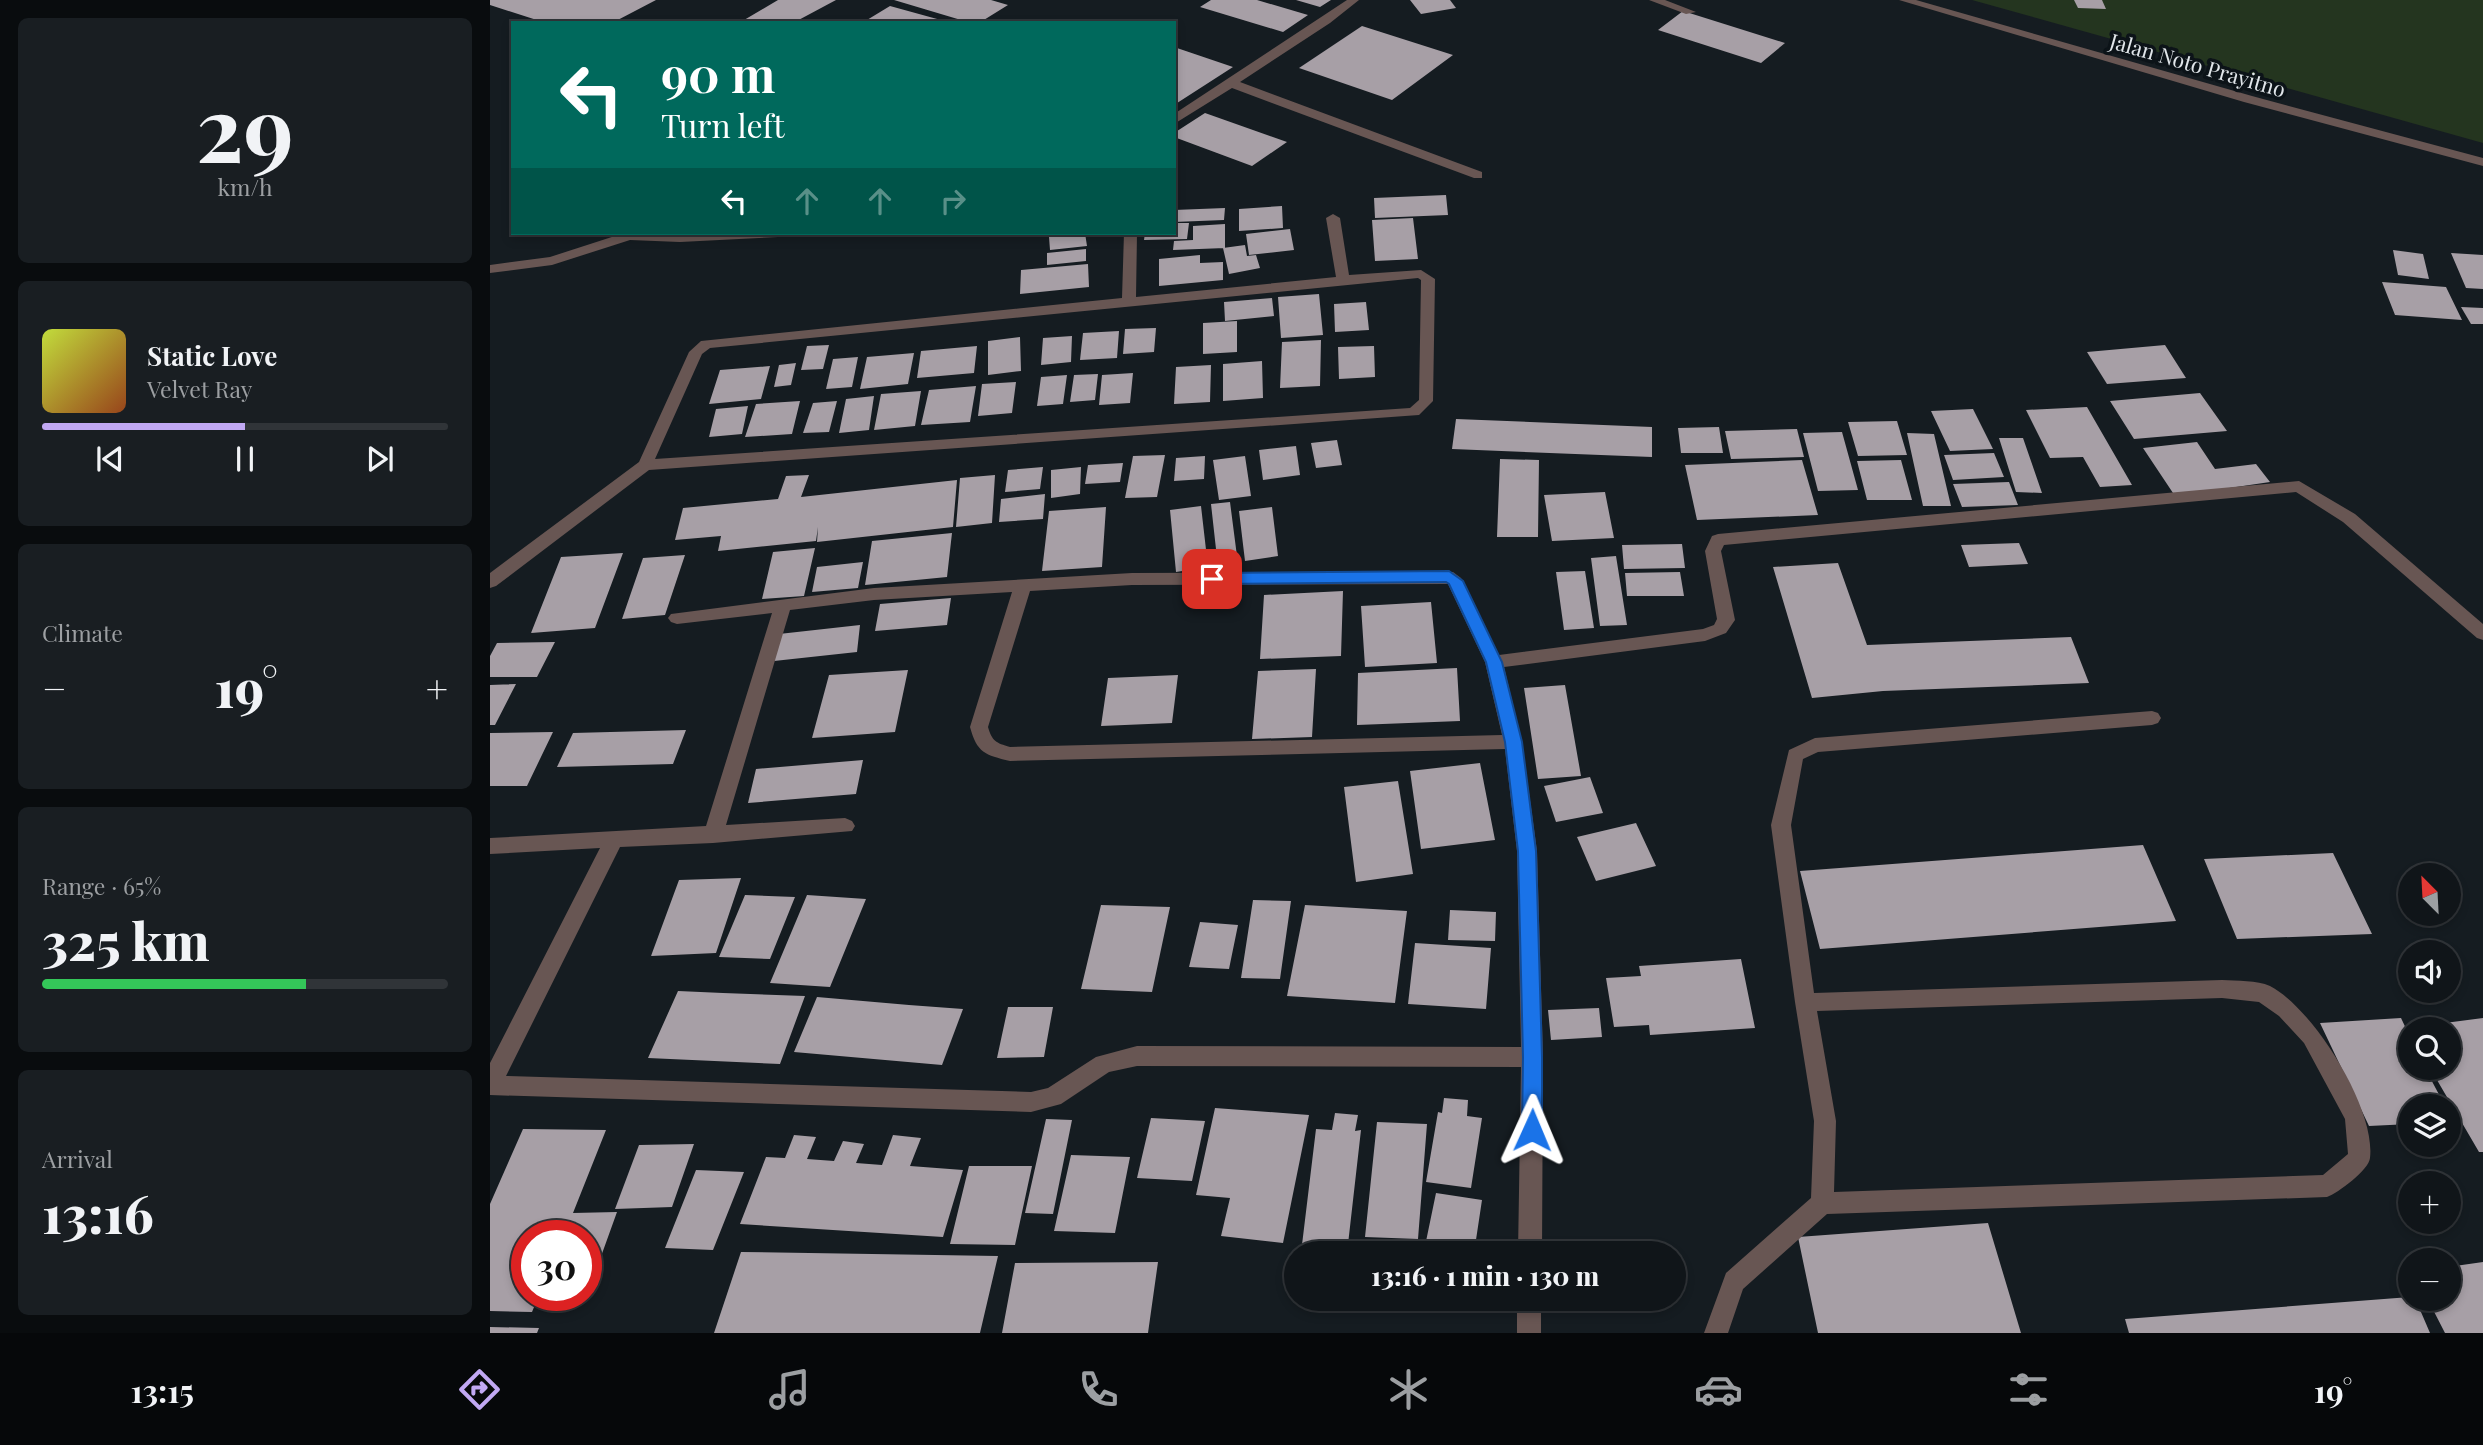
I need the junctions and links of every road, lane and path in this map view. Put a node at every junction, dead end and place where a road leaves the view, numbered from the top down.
1 (1354, 0) edge
2 (1654, 0) edge
3 (1904, 0) edge
4 (1690, 12) dead end
5 (1230, 83) junction
6 (1176, 119) edge
7 (2483, 162) edge
8 (1478, 175) dead end
9 (1333, 218) dead end
10 (623, 235) edge
11 (637, 235) edge
12 (745, 235) edge
13 (1130, 235) edge
14 (490, 269) edge
15 (1343, 281) junction
16 (1129, 301) junction
17 (645, 465) junction
18 (490, 582) edge
19 (1023, 585) junction
20 (783, 604) junction
21 (677, 618) dead end
22 (2483, 634) edge
23 (1494, 662) junction
24 (2152, 718) dead end
25 (1513, 742) junction
26 (845, 826) dead end
27 (713, 835) junction
28 (613, 841) junction
29 (490, 846) edge
30 (1805, 1002) junction
31 (1532, 1057) junction
32 (490, 1085) edge
33 (1822, 1203) junction
34 (1530, 1241) edge
35 (1530, 1311) edge
36 (1529, 1333) edge
37 (1716, 1333) edge

1 - 5 street
2 - 4 street
3 - 7 street, Jalan Noto Prayitno
5 - 6 street
5 - 8 street
9 - 15 street
10 - 14 street
11 - 12 street
13 - 16 street
15 - 16 street
15 - 17 street
16 - 17 street
17 - 18 street
19 - 20 street
19 - 23 street
19 - 25 street
20 - 21 street
20 - 27 street
22 - 23 street
23 - 25 street
24 - 30 street
25 - 31 street
26 - 27 street
27 - 28 street
28 - 29 street
28 - 32 street
30 - 33 street
30 - 33 street
31 - 32 street
31 - 34 street
33 - 37 street
35 - 36 street

